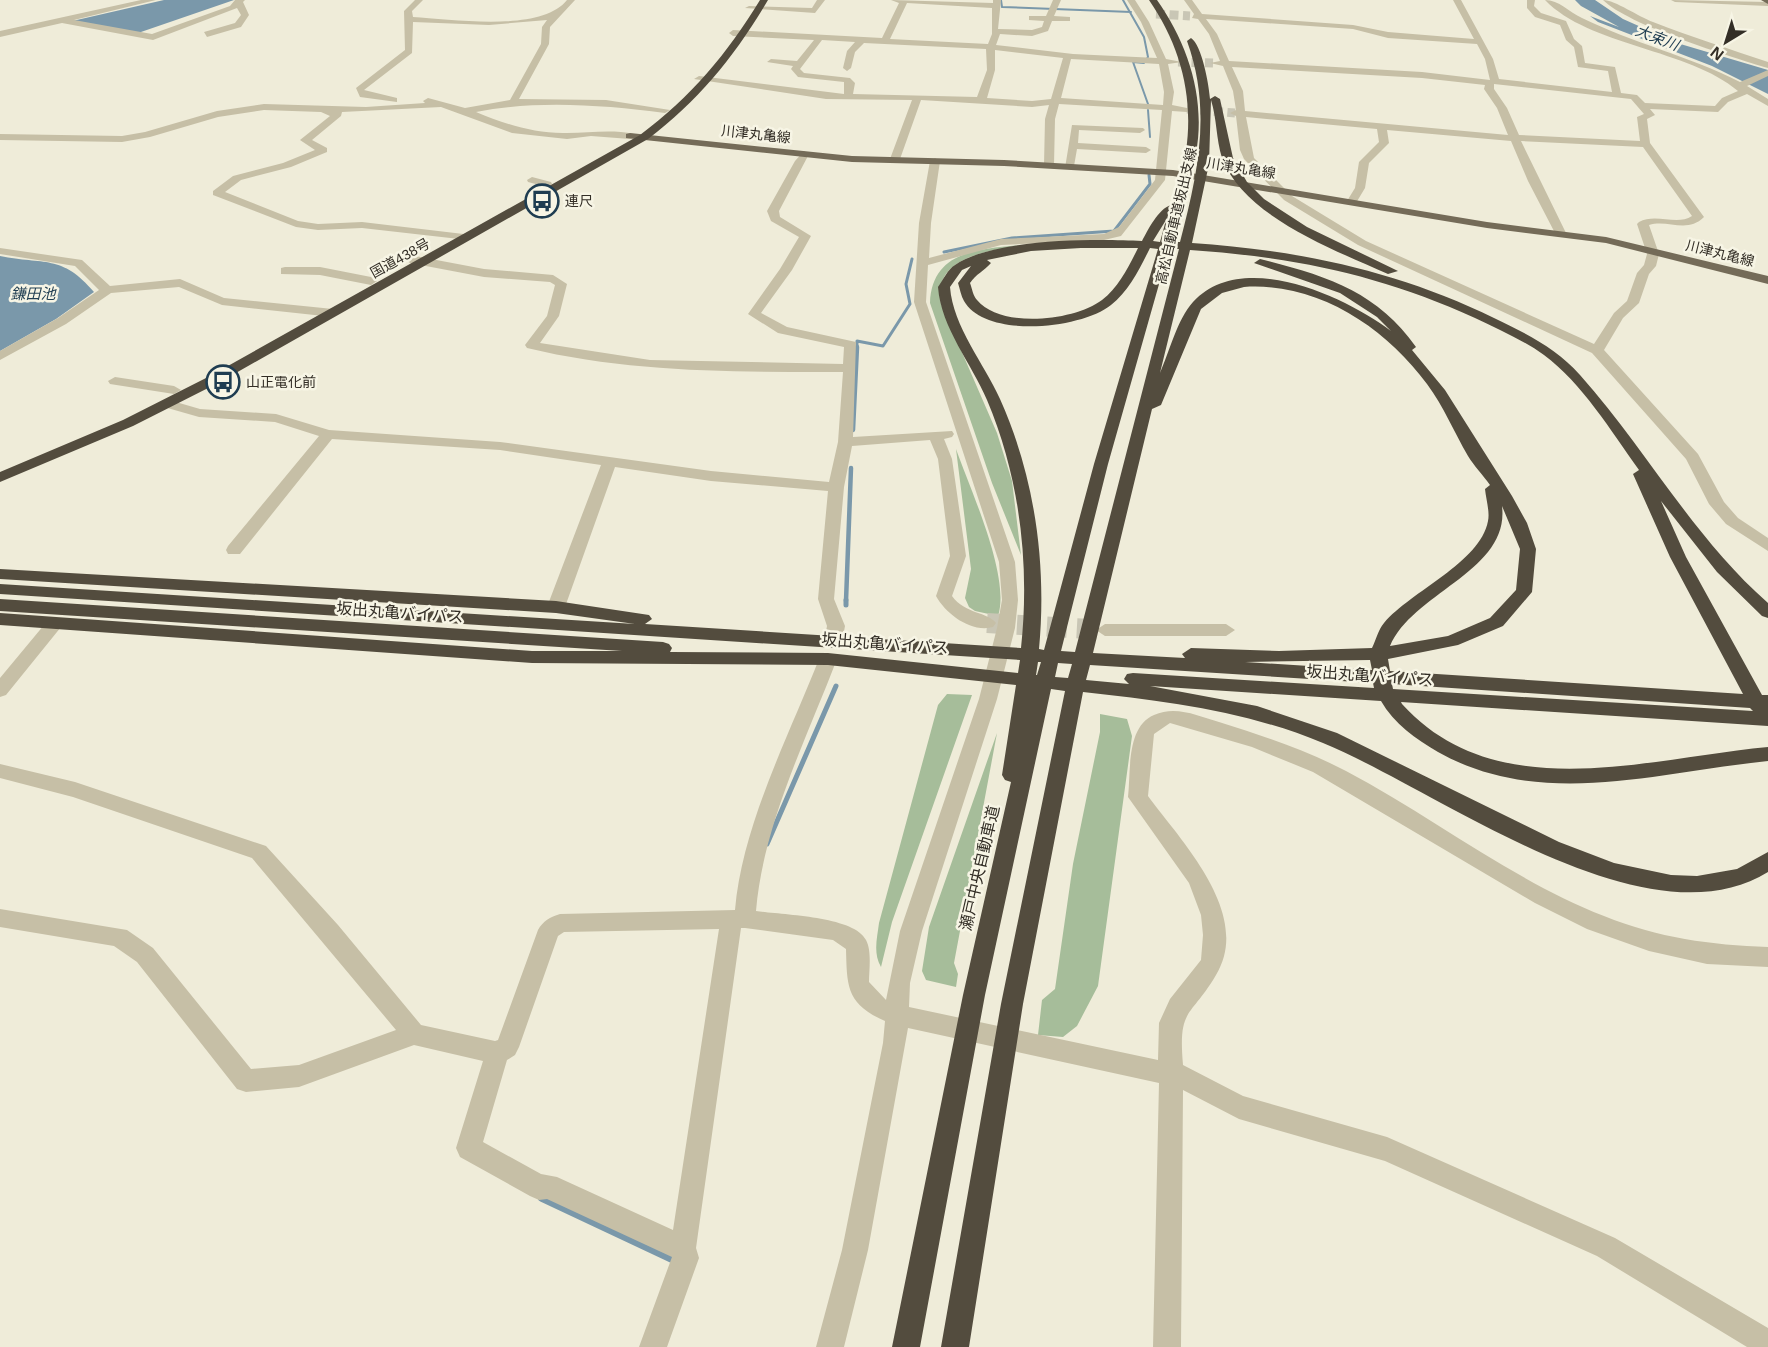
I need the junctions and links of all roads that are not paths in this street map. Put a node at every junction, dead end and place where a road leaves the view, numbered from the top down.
1 (136, 0) edge
2 (152, 0) edge
3 (240, 0) edge
4 (419, 0) edge
5 (571, 0) edge
6 (821, 0) edge
7 (895, 0) edge
8 (1057, 0) edge
9 (1131, 0) edge
10 (1153, 0) edge
11 (1165, 0) edge
12 (1188, 0) edge
13 (1457, 0) edge
14 (1531, 0) edge
15 (1549, 0) edge
16 (1607, 0) edge
17 (1675, 0) edge
18 (903, 1) edge
19 (1767, 2) edge
20 (997, 3) edge
21 (757, 4) edge
22 (110, 8) junction
23 (1051, 13) junction
24 (1139, 13) junction
25 (556, 14) junction
26 (1156, 14) tunnel mouth
27 (1190, 16) tunnel mouth
28 (1201, 17) junction
29 (1032, 18) dead end
30 (61, 19) junction
31 (410, 19) junction
32 (1067, 19) dead end
33 (1179, 19) dead end
34 (1184, 29) dead end
35 (995, 30) junction
36 (0, 32) edge
37 (739, 33) junction
38 (890, 33) junction
39 (207, 34) dead end
40 (944, 35) dead end
41 (793, 37) junction
42 (819, 39) junction
43 (860, 42) junction
44 (1480, 42) junction
45 (884, 43) junction
46 (993, 47) junction
47 (787, 49) dead end
48 (1068, 56) junction
49 (771, 62) dead end
50 (1162, 62) junction
51 (1178, 62) tunnel mouth
52 (1214, 63) tunnel mouth
53 (1225, 63) junction
54 (800, 64) junction
55 (1201, 64) junction
56 (1768, 65) edge
57 (847, 68) dead end
58 (1768, 73) edge
59 (705, 80) junction
60 (1492, 82) junction
61 (1742, 85) junction
62 (1617, 94) junction
63 (848, 98) junction
64 (917, 99) junction
65 (981, 101) junction
66 (513, 102) junction
67 (1055, 102) junction
68 (1768, 103) edge
69 (439, 105) junction
70 (280, 106) junction
71 (1644, 106) junction
72 (1168, 107) junction
73 (1187, 109) tunnel mouth
74 (665, 110) junction
75 (465, 111) junction
76 (1238, 113) junction
77 (1382, 126) junction
78 (1140, 130) dead end
79 (630, 136) junction
80 (644, 137) junction
81 (0, 138) edge
82 (1514, 138) junction
83 (1645, 144) junction
84 (1072, 146) junction
85 (1146, 150) dead end
86 (804, 154) junction
87 (895, 159) junction
88 (935, 161) junction
89 (1049, 165) junction
90 (1069, 166) junction
91 (1159, 171) junction
92 (532, 180) dead end
93 (547, 184) junction
94 (1279, 188) junction
95 (1180, 197) junction
96 (1352, 201) junction
97 (1560, 233) junction
98 (454, 235) junction
99 (468, 237) junction
100 (0, 251) edge
101 (1652, 251) junction
102 (416, 261) junction
103 (922, 262) junction
104 (285, 271) dead end
105 (1768, 280) edge
106 (371, 281) junction
107 (108, 290) junction
108 (315, 311) junction
109 (333, 313) junction
110 (1597, 350) junction
111 (1549, 352) junction
112 (0, 356) edge
113 (850, 368) junction
114 (1424, 371) junction
115 (115, 381) dead end
116 (171, 397) junction
117 (1119, 405) joint
118 (1143, 417) junction
119 (962, 432) junction
120 (328, 434) junction
121 (935, 435) junction
122 (844, 442) junction
123 (1627, 442) junction
124 (1471, 446) junction
125 (609, 462) junction
126 (0, 465) edge
127 (0, 477) edge
128 (836, 487) junction
129 (1768, 546) edge
130 (234, 550) dead end
131 (0, 574) edge
132 (0, 589) edge
133 (6, 605) edge
134 (556, 607) junction
135 (1768, 612) edge
136 (0, 619) edge
137 (55, 623) junction
138 (987, 623) tunnel mouth
139 (1105, 630) tunnel mouth
140 (1226, 630) dead end
141 (830, 651) junction
142 (0, 690) edge
143 (1030, 701) junction
144 (1768, 702) edge
145 (1768, 719) edge
146 (1768, 727) edge
147 (1768, 754) edge
148 (0, 771) edge
149 (1768, 861) edge
150 (0, 918) edge
151 (738, 920) junction
152 (1768, 957) edge
153 (897, 1015) junction
154 (414, 1034) junction
155 (497, 1053) junction
156 (1172, 1074) junction
157 (682, 1248) junction
158 (1768, 1344) edge
159 (653, 1347) edge
160 (830, 1347) edge
161 (906, 1347) edge
162 (955, 1347) edge
163 (1167, 1347) edge

1 - 22 street
2 - 22 street
3 - 30 street
3 - 39 street
4 - 31 street
5 - 25 street
6 - 21 street
7 - 18 street
8 - 23 street
9 - 24 street
10 - 95 highway, 高松自動車道坂出支線
11 - 33 highway
12 - 28 street
13 - 44 street
14 - 62 street
15 - 61 street
16 - 56 street
17 - 19 street
18 - 20 street
18 - 38 street
20 - 35 street
21 - 37 highway, 国道438号
22 - 30 street
23 - 29 street
23 - 32 street
23 - 35 street
24 - 26 street
24 - 50 street
25 - 31 street
25 - 66 street
27 - 28 street
28 - 44 street
28 - 53 street
30 - 36 street
31 - 69 street
34 - 55 highway, 高松自動車道坂出支線
35 - 46 street
37 - 41 street
37 - 59 highway, 国道438号
38 - 40 street
38 - 45 street
41 - 42 street
41 - 47 street
42 - 43 street
42 - 54 street
43 - 45 street
43 - 57 street
44 - 60 street
45 - 46 street
46 - 48 street
46 - 65 street
48 - 50 street
48 - 67 street
49 - 54 street
50 - 51 street
50 - 72 street
52 - 53 street
53 - 60 street
53 - 76 street
54 - 63 street
55 - 111 highway
55 - 118 highway, 高松自動車道坂出支線
58 - 61 street
59 - 63 street
59 - 74 highway, 国道438号
59 - 80 highway, 国道438号
60 - 62 street
60 - 82 street
61 - 68 street
61 - 71 street
62 - 71 street
63 - 64 street
64 - 65 street
64 - 87 street
65 - 67 street
66 - 74 street
66 - 75 street
67 - 72 street
67 - 89 street
69 - 70 street
69 - 75 street
70 - 81 street
70 - 98 street
71 - 83 street
72 - 73 street
72 - 91 street
74 - 79 highway, 国道438号
75 - 79 street
76 - 77 street
76 - 94 street
77 - 82 street
77 - 96 street
78 - 84 street
79 - 80 main road, 川津丸亀線
79 - 93 highway, 国道438号
80 - 86 main road, 川津丸亀線
80 - 99 highway, 国道438号
82 - 83 street
82 - 97 street
83 - 101 street
84 - 85 street
84 - 90 street
86 - 87 main road, 川津丸亀線
86 - 113 street
87 - 88 main road, 川津丸亀線
88 - 89 main road, 川津丸亀線
88 - 103 street
89 - 90 main road, 川津丸亀線
90 - 91 main road, 川津丸亀線
91 - 94 main road, 川津丸亀線
91 - 103 street
92 - 93 street
93 - 98 highway, 国道438号
94 - 96 main road, 川津丸亀線
94 - 110 street
95 - 114 highway
95 - 117 highway, 高松自動車道坂出支線
96 - 97 main road, 川津丸亀線
97 - 101 main road, 川津丸亀線
98 - 99 street
98 - 102 highway, 国道438号
99 - 102 highway, 国道438号
100 - 107 street
101 - 105 main road, 川津丸亀線
101 - 110 street
102 - 106 highway, 国道438号
102 - 109 highway, 国道438号
102 - 113 street
103 - 119 street
104 - 106 street
106 - 108 highway, 国道438号
107 - 108 street
107 - 112 street
108 - 109 street
108 - 116 highway, 国道438号
109 - 116 highway, 国道438号
110 - 129 street
111 - 123 highway
111 - 143 highway
113 - 122 street
114 - 118 highway
114 - 124 highway
115 - 116 street
116 - 120 street
116 - 126 highway, 国道438号
116 - 127 highway, 国道438号
117 - 143 highway, 瀬戸中央自動車道
118 - 162 highway
119 - 121 street
119 - 153 street
120 - 125 street
120 - 130 street
121 - 122 street
121 - 138 street
122 - 128 street
123 - 135 highway
123 - 146 highway
124 - 141 highway
124 - 147 highway
125 - 128 street
125 - 134 street
128 - 141 street
131 - 134 highway
132 - 141 highway, 坂出丸亀バイパス
133 - 141 highway, 坂出丸亀バイパス
134 - 141 highway
136 - 137 highway
137 - 141 highway
137 - 142 street
139 - 140 street
141 - 144 highway, 坂出丸亀バイパス
141 - 145 highway, 坂出丸亀バイパス
141 - 149 highway
141 - 151 street
143 - 161 highway, 瀬戸中央自動車道
148 - 154 street
150 - 154 street
151 - 153 street
151 - 155 street
151 - 157 street
152 - 156 street
153 - 156 street
153 - 160 street
154 - 155 street
155 - 157 street
156 - 158 street
156 - 163 street
157 - 159 street

